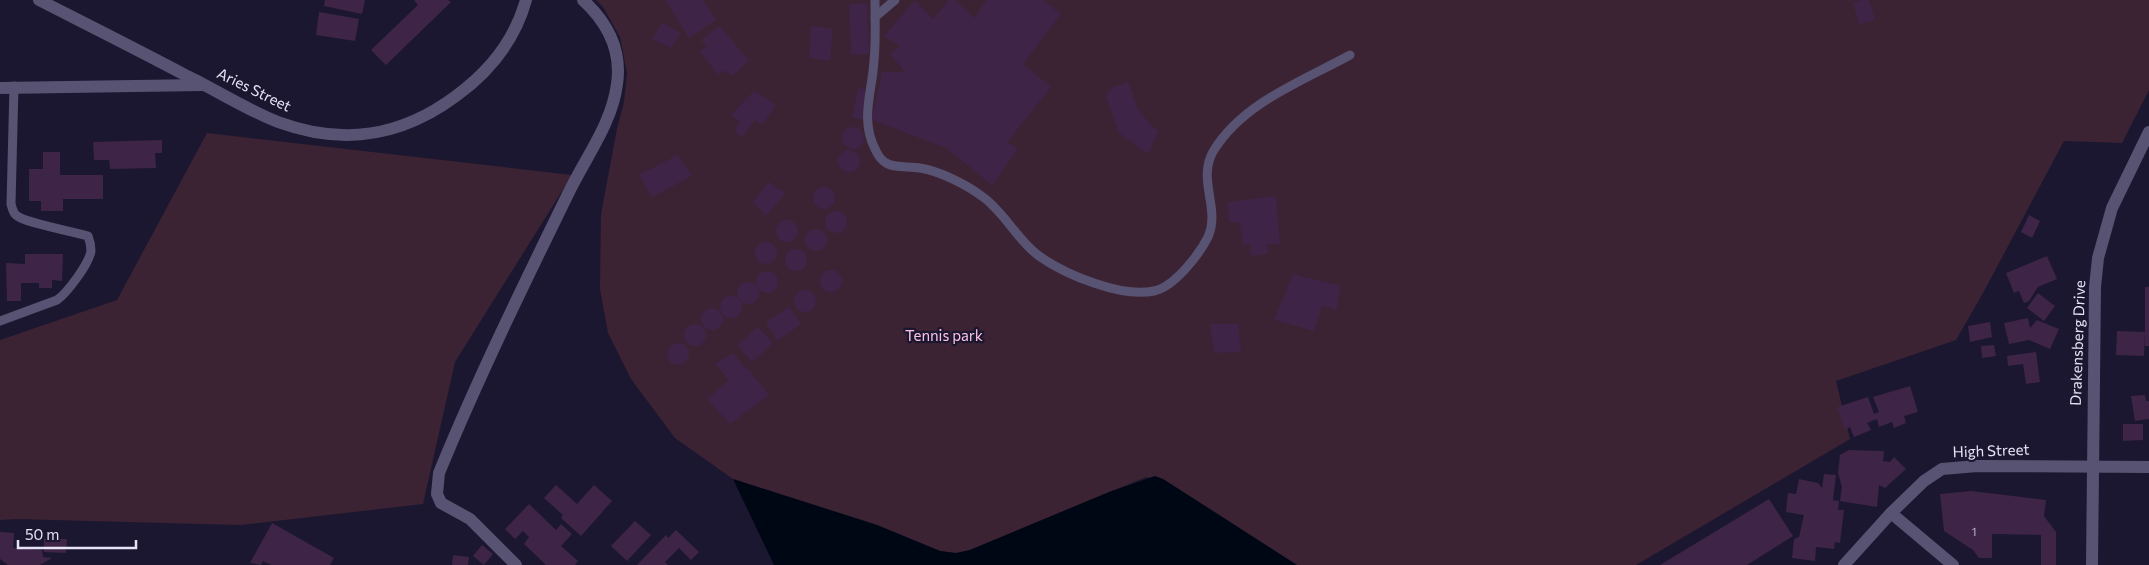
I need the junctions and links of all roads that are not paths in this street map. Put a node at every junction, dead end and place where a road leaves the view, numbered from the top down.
1 (39, 0) edge
2 (526, 0) edge
3 (584, 0) edge
4 (875, 0) edge
5 (895, 0) edge
6 (875, 16) junction
7 (1350, 55) dead end
8 (206, 85) junction
9 (14, 86) junction
10 (0, 88) edge
11 (2149, 132) edge
12 (0, 321) edge
13 (2092, 467) junction
14 (2149, 467) edge
15 (1891, 514) junction
16 (516, 565) edge
17 (1844, 565) edge
18 (1953, 565) edge
19 (2092, 565) edge

1 - 8 street, Aries Street
2 - 8 street, Aries Street
3 - 16 street
4 - 6 lane
5 - 6 lane
6 - 7 lane
8 - 9 street
9 - 10 street
9 - 12 lane
11 - 13 street, Drakensberg Drive
13 - 14 street, High Street
13 - 15 street, High Street
13 - 19 street, Drakensberg Drive
15 - 17 street, High Street
15 - 18 street

